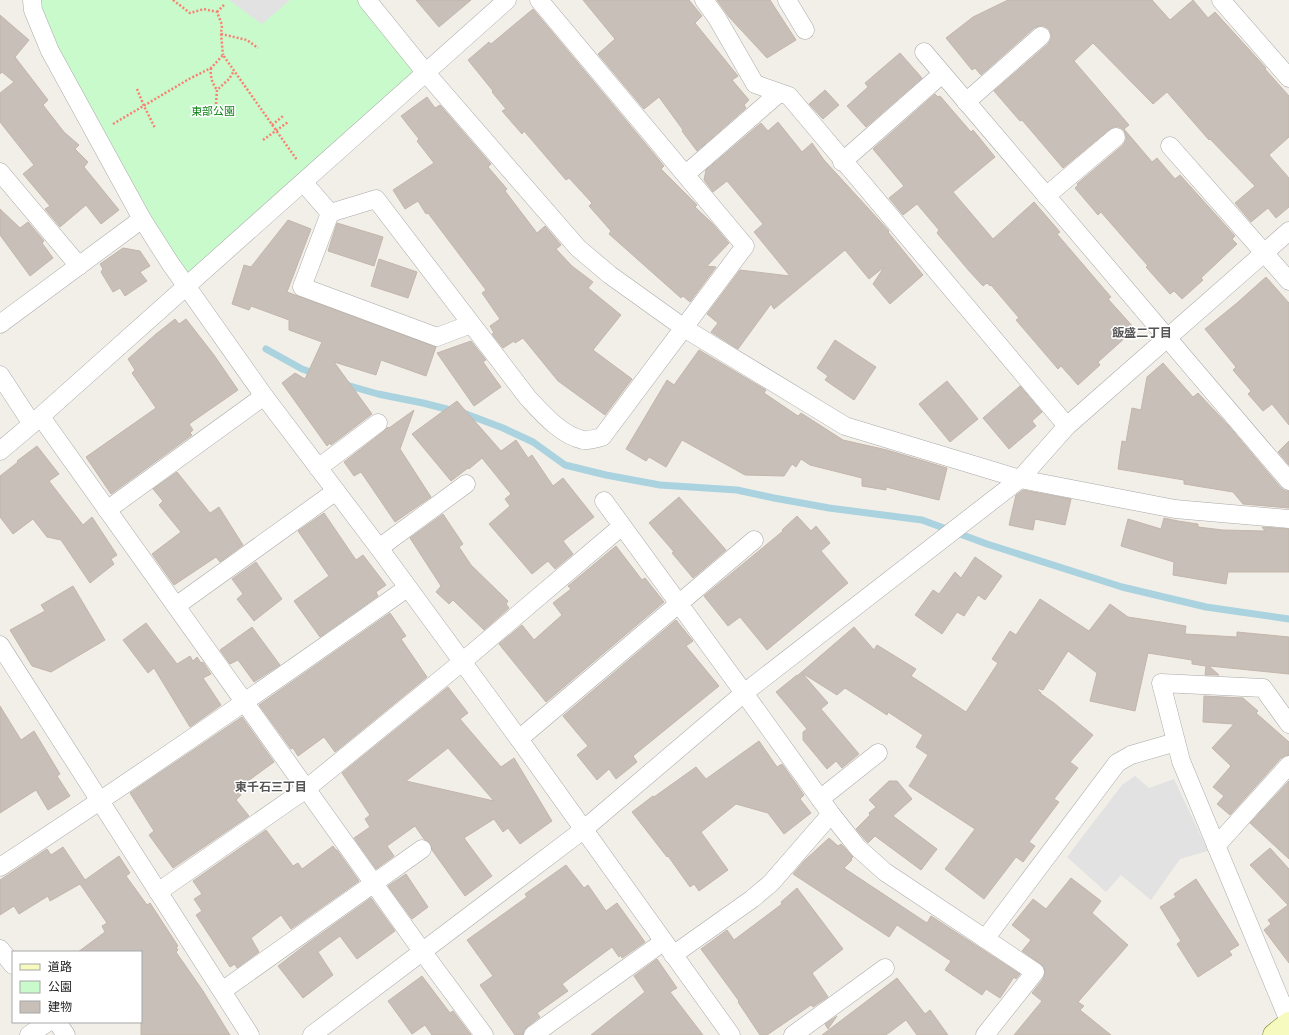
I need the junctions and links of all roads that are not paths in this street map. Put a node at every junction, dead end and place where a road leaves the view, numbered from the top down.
1 (32, 0) edge
2 (367, 0) edge
3 (508, 0) edge
4 (539, 0) edge
5 (704, 0) edge
6 (788, 0) edge
7 (1220, 0) edge
8 (805, 30) dead end
9 (1041, 36) dead end
10 (924, 52) dead end
11 (426, 73) junction
12 (942, 74) junction
13 (1289, 78) edge
14 (779, 93) junction
15 (966, 102) junction
16 (1116, 138) dead end
17 (1170, 146) dead end
18 (842, 162) junction
19 (0, 172) edge
20 (686, 174) junction
21 (306, 179) junction
22 (1046, 196) junction
23 (330, 213) junction
24 (142, 218) junction
25 (1289, 231) edge
26 (1264, 252) junction
27 (79, 266) junction
28 (1289, 281) edge
29 (186, 286) junction
30 (0, 324) edge
31 (471, 324) junction
32 (684, 328) junction
33 (1166, 338) junction
34 (0, 375) edge
35 (264, 396) junction
36 (36, 421) junction
37 (378, 423) dead end
38 (1067, 426) junction
39 (0, 451) edge
40 (318, 468) junction
41 (1020, 479) junction
42 (1289, 481) edge
43 (466, 484) dead end
44 (336, 492) junction
45 (604, 501) dead end
46 (107, 510) junction
47 (1289, 519) edge
48 (622, 526) junction
49 (754, 540) dead end
50 (379, 548) junction
51 (407, 588) junction
52 (679, 604) junction
53 (176, 606) junction
54 (0, 645) edge
55 (462, 662) junction
56 (744, 693) junction
57 (245, 703) junction
58 (1289, 724) edge
59 (519, 739) junction
60 (1176, 742) junction
61 (878, 753) dead end
62 (1289, 766) edge
63 (306, 789) junction
64 (820, 799) junction
65 (100, 802) junction
66 (831, 814) junction
67 (583, 830) junction
68 (1216, 846) junction
69 (422, 849) dead end
70 (0, 867) edge
71 (374, 883) junction
72 (158, 892) junction
73 (985, 939) junction
74 (668, 948) junction
75 (0, 949) edge
76 (422, 951) junction
77 (12, 965) edge
78 (886, 968) dead end
79 (222, 991) junction
80 (1289, 1022) edge
81 (47, 1023) edge
82 (58, 1023) edge
83 (29, 1035) edge
84 (66, 1035) edge
85 (250, 1035) edge
86 (312, 1035) edge
87 (484, 1035) edge
88 (533, 1035) edge
89 (731, 1035) edge
90 (793, 1035) edge
91 (985, 1035) edge
92 (1274, 1035) edge

1 - 24 street
2 - 11 street
3 - 11 street
4 - 20 street
5 - 14 street
6 - 8 street
7 - 13 street
9 - 15 street
10 - 12 street
11 - 21 street
11 - 32 street
12 - 15 street
12 - 18 street
14 - 18 street
14 - 20 street
15 - 22 street
16 - 22 street
17 - 26 street
18 - 38 street
19 - 27 street
20 - 32 street
21 - 23 street
21 - 29 street
22 - 33 street
23 - 31 street
23 - 31 street
24 - 27 street
24 - 29 street
25 - 26 street
26 - 28 street
26 - 33 street
27 - 30 street
29 - 35 street
29 - 36 street
31 - 32 street
32 - 41 street
33 - 38 street
33 - 42 street
34 - 36 street
35 - 40 street
35 - 46 street
36 - 39 street
36 - 46 street
37 - 40 street
38 - 41 street
40 - 44 street
41 - 47 street
41 - 56 street
43 - 50 street
44 - 50 street
44 - 53 street
45 - 48 street
46 - 53 street
48 - 52 street
48 - 55 street
49 - 52 street
50 - 51 street
51 - 55 street
51 - 57 street
52 - 56 street
52 - 59 street
53 - 57 street
54 - 65 street
55 - 59 street
55 - 63 street
56 - 64 street
56 - 67 street
57 - 63 street
57 - 65 street
58 - 60 street
59 - 67 street
60 - 68 street
60 - 73 street
61 - 64 street
62 - 68 street
63 - 71 street
63 - 72 street
64 - 66 street
65 - 70 street
65 - 72 street
66 - 73 street
66 - 74 street
67 - 74 street
67 - 76 street
68 - 80 street
69 - 71 street
71 - 76 street
71 - 79 street
72 - 79 street
73 - 91 street
74 - 88 street
74 - 89 street
75 - 77 street
76 - 86 street
76 - 87 street
78 - 90 street
79 - 85 street
80 - 92 street
81 - 83 street
82 - 84 street

